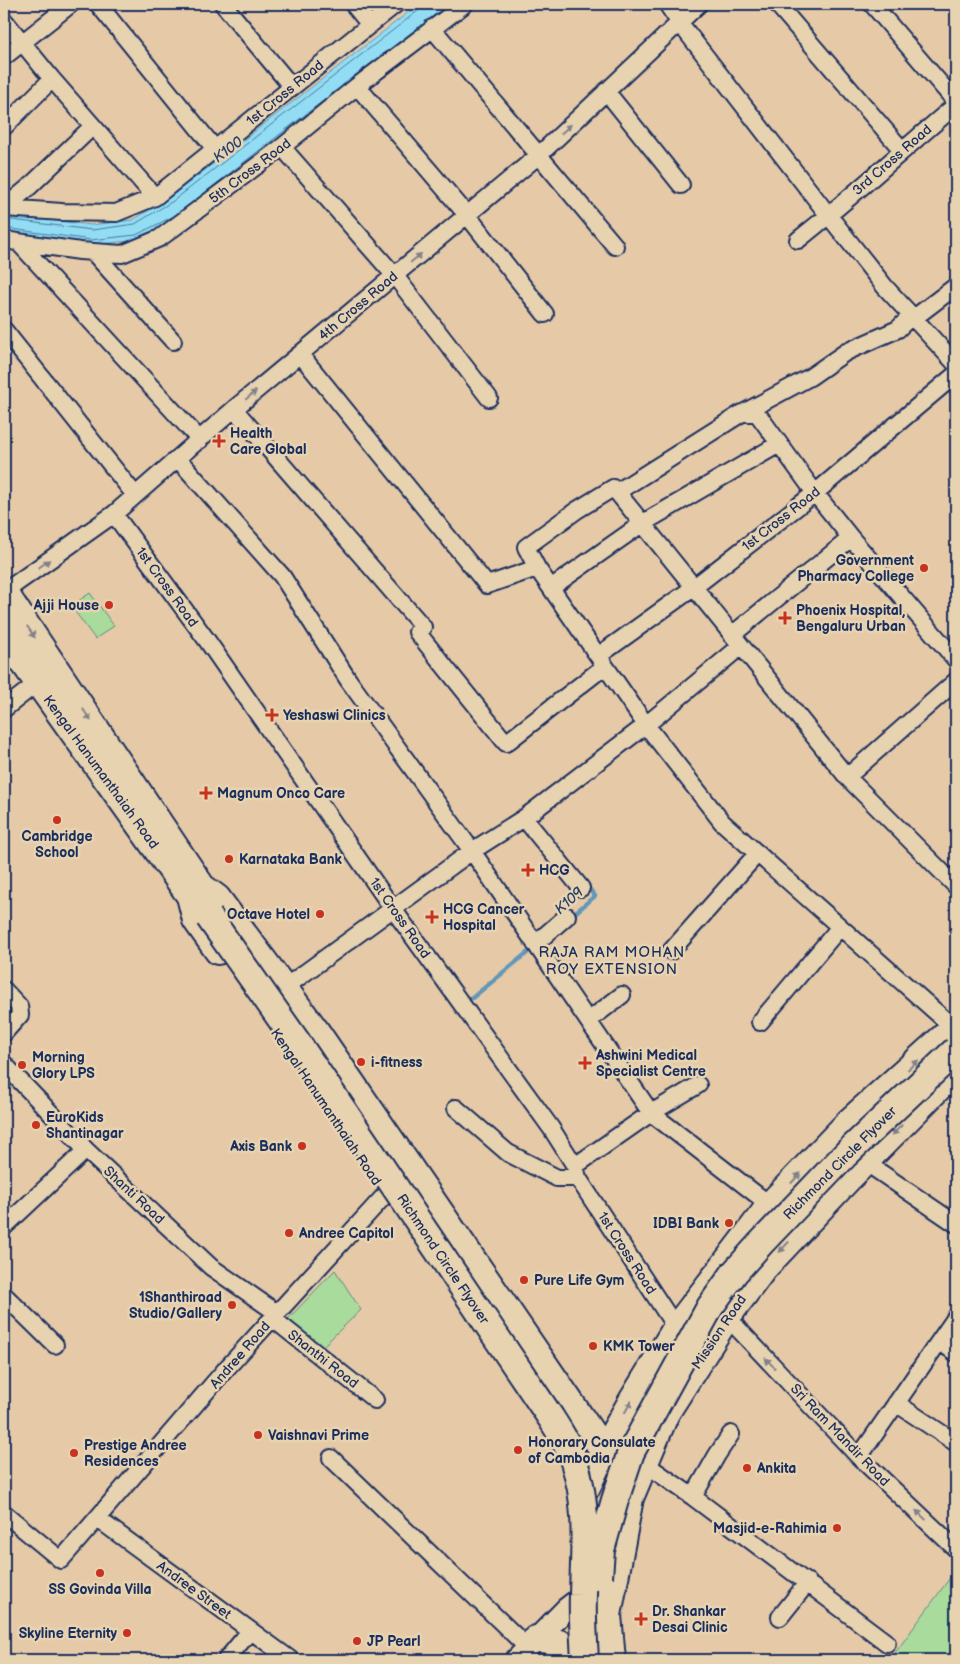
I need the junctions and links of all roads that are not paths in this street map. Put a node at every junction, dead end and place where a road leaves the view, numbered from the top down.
1 (70, 4) edge
2 (98, 4) edge
3 (223, 4) edge
4 (353, 4) edge
5 (396, 4) edge
6 (465, 4) edge
7 (667, 4) edge
8 (700, 4) edge
9 (777, 4) edge
10 (872, 4) edge
11 (4, 20) edge
12 (679, 22) junction
13 (370, 25) junction
14 (432, 28) junction
15 (21, 42) junction
16 (4, 57) edge
17 (52, 79) junction
18 (357, 86) junction
19 (292, 87) junction
20 (606, 91) junction
21 (956, 103) edge
22 (4, 126) edge
23 (94, 126) junction
24 (282, 147) junction
25 (215, 149) junction
26 (902, 150) junction
27 (539, 155) junction
28 (681, 185) dead end
29 (155, 197) junction
30 (4, 208) edge
31 (467, 215) junction
32 (828, 216) junction
33 (798, 240) dead end
34 (11, 241) edge
35 (614, 246) dead end
36 (93, 252) junction
37 (395, 276) junction
38 (956, 286) edge
39 (545, 314) dead end
40 (913, 317) junction
41 (4, 330) edge
42 (173, 341) dead end
43 (300, 354) junction
44 (956, 364) edge
45 (956, 374) edge
46 (488, 398) dead end
47 (234, 409) junction
48 (742, 413) junction
49 (200, 440) junction
50 (779, 444) junction
51 (178, 459) junction
52 (617, 492) junction
53 (815, 493) junction
54 (135, 495) junction
55 (114, 514) junction
56 (643, 523) junction
57 (851, 538) junction
58 (537, 568) junction
59 (552, 587) junction
60 (693, 588) junction
61 (4, 592) edge
62 (4, 635) edge
63 (736, 640) junction
64 (956, 660) edge
65 (602, 661) junction
66 (956, 681) edge
67 (37, 682) junction
68 (4, 709) edge
69 (646, 725) junction
70 (847, 777) junction
71 (524, 818) junction
72 (472, 851) junction
73 (757, 854) junction
74 (956, 886) edge
75 (581, 888) dead end
76 (196, 892) junction
77 (392, 909) junction
78 (212, 913) junction
79 (567, 916) dead end
80 (840, 927) junction
81 (535, 944) junction
82 (670, 951) dead end
83 (284, 988) junction
84 (4, 990) edge
85 (622, 995) dead end
86 (588, 1021) junction
87 (760, 1022) dead end
88 (4, 1033) edge
89 (956, 1034) edge
90 (4, 1064) edge
91 (956, 1070) edge
92 (698, 1085) dead end
93 (456, 1108) dead end
94 (651, 1113) junction
95 (86, 1150) junction
96 (865, 1162) junction
97 (576, 1172) junction
98 (386, 1194) junction
99 (770, 1206) junction
100 (956, 1224) edge
101 (4, 1227) edge
102 (4, 1295) edge
103 (274, 1316) junction
104 (956, 1316) edge
105 (727, 1317) junction
106 (676, 1328) junction
107 (940, 1342) junction
108 (55, 1345) dead end
109 (956, 1353) edge
110 (375, 1400) dead end
111 (896, 1403) junction
112 (731, 1434) dead end
113 (956, 1443) edge
114 (604, 1450) junction
115 (859, 1457) junction
116 (331, 1458) dead end
117 (636, 1482) junction
118 (586, 1487) junction
119 (693, 1497) junction
120 (4, 1514) edge
121 (98, 1519) junction
122 (956, 1549) edge
123 (602, 1550) junction
124 (617, 1572) junction
125 (808, 1582) junction
126 (577, 1600) junction
127 (780, 1617) dead end
128 (250, 1631) junction
129 (887, 1643) dead end
130 (527, 1649) edge
131 (588, 1659) edge
132 (226, 1660) edge
133 (291, 1660) edge
134 (612, 1660) edge

1 - 15 street
2 - 25 street
3 - 19 street
4 - 13 street
5 - 13 street, 1st Cross Road
6 - 14 street, 5th Cross Road
7 - 12 street
8 - 12 street, 4th Cross Road
9 - 26 street
10 - 21 street
11 - 15 street
12 - 20 street, 4th Cross Road
12 - 32 street
13 - 19 street, 1st Cross Road
14 - 18 street, 5th Cross Road
14 - 27 street
15 - 16 street
15 - 17 street
17 - 22 street
17 - 23 street
18 - 24 street, 5th Cross Road
18 - 31 street
19 - 25 street, 1st Cross Road
27 -> 20 street, 4th Cross Road
20 - 28 street
21 - 26 street, 3rd Cross Road
23 - 29 street
23 - 30 street
24 - 36 street, 5th Cross Road
24 - 37 street
25 - 29 street, 1st Cross Road
26 - 32 street, 3rd Cross Road
27 - 31 street, 4th Cross Road
27 - 35 street
29 - 30 street, 1st Cross Road
37 -> 31 street, 4th Cross Road
31 - 39 street
32 - 33 street, 3rd Cross Road
32 - 40 street
34 - 36 street, 5th Cross Road
34 - 49 street
36 - 42 street
37 - 43 street, 4th Cross Road
37 - 46 street
38 - 40 street
40 - 44 street
40 - 48 street
41 - 54 street
47 -> 43 street, 4th Cross Road
43 - 58 street
45 - 53 street, 1st Cross Road
47 - 49 street, 4th Cross Road
47 - 65 street, 1st Cross Road
48 - 50 street
48 - 52 street
49 - 51 street, 4th Cross Road
50 - 53 street
50 - 56 street
51 - 54 street, 4th Cross Road
51 - 72 street
52 - 56 street
52 - 58 street
53 - 57 street
53 - 60 street, 1st Cross Road
54 - 55 street, 4th Cross Road
61 -> 55 street, 4th Cross Road
55 - 77 street, 1st Cross Road
56 - 59 street
56 - 60 street
57 - 63 street
57 - 64 street
58 - 59 street
59 - 65 street
60 - 63 street
60 - 65 street, 1st Cross Road
61 -> 76 main road, Kengal Hanumanthaiah Road
62 - 67 main road, Kengal Hanumanthaiah Road
63 - 69 street
63 - 70 street
65 - 69 street
66 - 70 street
67 - 68 street
67 - 76 main road, Kengal Hanumanthaiah Road
69 - 71 street
69 - 73 street
70 - 74 street
71 - 72 street
71 - 75 street
72 - 77 street
72 - 81 street
73 - 80 street
73 - 82 street
76 - 78 main road, Richmond Circle Flyover
76 - 83 main road, Kengal Hanumanthaiah Road
76 - 98 main road, Kengal Hanumanthaiah Road
77 - 83 street
77 - 97 street, 1st Cross Road
78 - 123 main road, Richmond Circle Flyover
78 - 131 main road, Richmond Circle Flyover, bridge
79 - 81 street
80 - 87 street
80 - 89 street
81 - 86 street
83 - 114 main road, Kengal Hanumanthaiah Road
84 - 88 street
85 - 86 street
86 - 94 street
99 -> 89 main road
89 - 123 main road, Richmond Circle Flyover, bridge
90 - 95 street, Shanti Road
91 -> 96 main road, Mission Road
92 - 94 street
93 - 97 street
94 - 97 street
94 - 99 street
95 - 101 street
95 - 103 street, Shanti Road
96 - 100 street
96 -> 105 main road, Mission Road
97 - 106 street, 1st Cross Road
98 - 103 street, Andree Road
98 - 118 main road, Kengal Hanumanthaiah Road
99 - 106 main road
102 - 108 street
103 - 110 street, Shanthi Road
103 - 121 street, Andree Road
104 - 107 street
115 -> 105 street, Sri Ram Mandir Road
105 - 117 main road, Mission Road
114 -> 106 main road
107 - 109 street
107 - 111 street
111 - 113 street
111 - 115 street
112 - 119 street
114 - 117 main road, Kengal Hanumanthaiah Road
114 - 118 main road
122 -> 115 street, Sri Ram Mandir Road
116 - 130 street
117 - 118 main road
117 - 119 street
117 - 124 main road, Mission Road
118 - 126 main road
119 - 125 street
120 - 121 street, Andree Road
121 - 128 street, Andree Street
123 - 131 main road, Richmond Circle Flyover, bridge
124 - 126 street
124 - 134 main road, Mission Road
125 - 127 street
125 - 129 street
126 - 130 street
126 - 131 main road
128 - 132 street
128 - 133 street, Andree Street
130 - 131 main road

